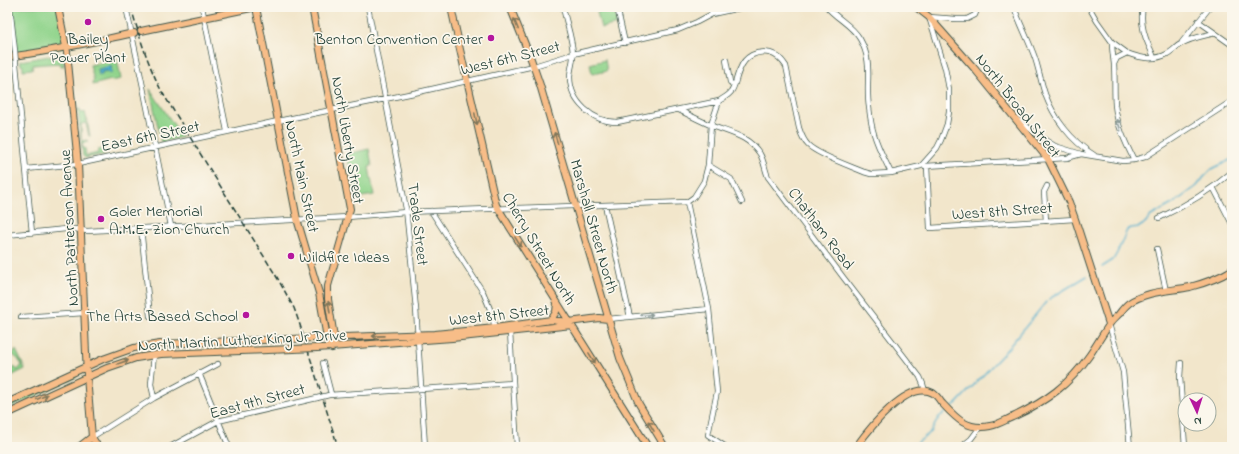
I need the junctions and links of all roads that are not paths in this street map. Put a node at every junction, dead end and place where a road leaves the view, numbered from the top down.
1 (10, 7) edge
2 (58, 7) edge
3 (126, 7) edge
4 (202, 7) edge
5 (256, 7) edge
6 (312, 7) edge
7 (368, 7) edge
8 (451, 7) edge
9 (510, 7) edge
10 (563, 7) edge
11 (617, 7) edge
12 (710, 7) edge
13 (744, 7) edge
14 (827, 7) edge
15 (916, 7) edge
16 (978, 7) edge
17 (1014, 7) edge
18 (1090, 7) edge
19 (1143, 7) edge
20 (1210, 7) edge
21 (712, 14) junction
22 (930, 17) junction
23 (204, 18) junction
24 (1198, 21) junction
25 (136, 32) junction
26 (1215, 33) junction
27 (1112, 42) junction
28 (625, 43) junction
29 (1179, 44) junction
30 (1232, 45) edge
31 (67, 47) junction
32 (1127, 53) junction
33 (573, 54) junction
34 (7, 57) edge
35 (1154, 58) junction
36 (726, 60) dead end
37 (1114, 64) junction
38 (534, 66) junction
39 (468, 81) junction
40 (734, 86) junction
41 (385, 99) junction
42 (719, 101) junction
43 (1232, 101) edge
44 (331, 110) junction
45 (679, 110) junction
46 (1017, 119) junction
47 (278, 121) junction
48 (711, 125) junction
49 (227, 131) junction
50 (155, 147) junction
51 (1081, 154) junction
52 (1097, 157) junction
53 (1048, 159) junction
54 (1134, 160) junction
55 (78, 164) junction
56 (708, 165) junction
57 (921, 166) junction
58 (927, 166) junction
59 (26, 169) junction
60 (1232, 172) edge
61 (891, 173) junction
62 (1047, 186) dead end
63 (1213, 187) junction
64 (687, 202) junction
65 (742, 202) dead end
66 (605, 204) junction
67 (575, 206) junction
68 (498, 209) junction
69 (431, 211) junction
70 (406, 212) junction
71 (348, 217) junction
72 (1159, 218) dead end
73 (297, 219) junction
74 (1075, 219) junction
75 (1046, 221) junction
76 (1232, 224) edge
77 (171, 226) junction
78 (140, 228) junction
79 (82, 230) junction
80 (32, 233) junction
81 (7, 235) edge
82 (1157, 249) dead end
83 (1232, 270) edge
84 (329, 277) junction
85 (315, 279) junction
86 (1166, 291) junction
87 (557, 303) junction
88 (709, 309) junction
89 (85, 313) junction
90 (150, 316) dead end
91 (630, 316) junction
92 (21, 317) dead end
93 (608, 318) junction
94 (551, 320) junction
95 (570, 324) junction
96 (1109, 324) junction
97 (495, 328) junction
98 (510, 332) junction
99 (334, 337) junction
100 (327, 338) junction
101 (418, 338) junction
102 (332, 348) junction
103 (154, 355) junction
104 (323, 363) dead end
105 (1181, 363) dead end
106 (218, 364) dead end
107 (87, 366) junction
108 (199, 373) junction
109 (87, 377) junction
110 (513, 383) junction
111 (421, 388) junction
112 (924, 391) junction
113 (330, 395) junction
114 (154, 398) junction
115 (7, 402) edge
116 (7, 414) edge
117 (218, 421) junction
118 (980, 427) junction
119 (92, 437) junction
120 (79, 447) edge
121 (98, 447) edge
122 (170, 447) edge
123 (228, 447) edge
124 (425, 447) edge
125 (517, 447) edge
126 (648, 447) edge
127 (665, 447) edge
128 (726, 447) edge
129 (856, 447) edge
130 (961, 447) edge
131 (1130, 447) edge
132 (1185, 447) edge

1 - 59 street, bridge
2 - 31 main road, North Patterson Avenue
3 - 25 street
4 - 23 street
5 - 23 main road
5 - 47 main road, North Main Street
6 - 44 main road, North Liberty Street
7 - 41 street, Trade Street
8 - 39 main road, Cherry Street North
38 -> 9 main road, Marshall Street North
10 - 33 street
11 - 28 street
12 - 21 street
13 - 21 street, West 6th Street
14 - 61 street
15 - 22 main road, North Broad Street
16 - 22 street
17 - 52 street
18 - 27 street
19 - 35 street
20 - 24 street
21 - 28 street, West 6th Street
22 - 46 main road, North Broad Street
22 - 57 street
23 - 25 main road
23 - 49 street
24 - 26 street
24 - 29 street
25 - 31 main road
25 - 50 street
26 - 29 street
26 - 30 street
27 - 32 street
27 - 37 street
28 - 33 street, West 6th Street
29 - 35 street
31 - 34 main road
31 - 55 main road, North Patterson Avenue
32 - 35 street
32 - 37 street
33 - 38 street, West 6th Street
33 - 45 street
36 - 40 street
54 -> 37 street
38 - 39 street, West 6th Street
67 -> 38 main road, Marshall Street North
39 - 41 street, West 6th Street
39 -> 68 main road, Cherry Street North
40 - 42 street
40 - 61 street
41 - 44 street, West 6th Street
41 - 70 street, Trade Street
42 - 45 street
42 - 48 street
43 - 54 street
44 - 47 street, West 6th Street
44 - 71 main road, North Liberty Street
45 - 48 street, Chatham Road
46 - 51 street
46 - 53 main road, North Broad Street
47 - 49 street, East 6th Street
47 - 73 main road, North Main Street
48 - 56 street
48 - 112 street, Chatham Road
49 - 50 street, East 6th Street
50 - 55 street, East 6th Street
50 - 77 street
51 - 52 street
51 - 53 street
52 - 54 street
53 - 58 street
53 - 74 main road, North Broad Street
55 - 59 street, East 6th Street
55 - 79 main road, North Patterson Avenue
56 - 64 street
56 - 65 street
57 - 58 street
57 - 61 street
58 - 75 street, West 8th Street
59 - 80 street
60 - 63 street
62 - 75 street
63 - 72 street
63 - 76 street
64 - 66 street
64 - 88 street
66 - 67 street
66 - 91 street
67 - 68 street
67 - 93 main road, Marshall Street North
68 - 69 street
68 -> 87 main road, Cherry Street North
69 - 70 street
69 - 97 street
70 - 71 street
70 - 101 street, Trade Street
71 - 73 street
71 - 84 main road, North Liberty Street
73 - 77 street
73 - 85 main road, North Main Street
74 - 75 street, West 8th Street
74 - 96 main road, North Broad Street
77 - 78 street
78 - 79 street
78 - 90 street
79 - 80 street
79 - 89 main road, North Patterson Avenue
80 - 81 street
82 - 86 street
83 - 86 main road
84 - 85 main road
99 -> 84 main road, North Liberty Street
85 - 100 main road, North Main Street
86 - 96 main road
87 - 94 main road
87 - 95 main road, Cherry Street North
91 -> 88 street, West 8th Street
88 - 128 street
89 - 92 street
89 - 107 main road, North Patterson Avenue
91 - 93 street, West 8th Street
93 - 95 main road, West 8th Street
127 -> 93 main road, Marshall Street North
94 - 95 main road, West 8th Street
94 - 97 main road, West 8th Street
95 - 98 main road, West 8th Street
95 -> 126 main road, Cherry Street North
96 - 118 main road
96 - 131 street
97 - 101 main road, West 8th Street
98 - 101 main road, West 8th Street
98 - 110 street
99 - 100 main road, North Martin Luther King Jr Drive
101 -> 99 main road, North Martin Luther King Jr Drive
99 - 102 main road, North Liberty Street
100 - 102 main road, North Main Street
100 - 107 main road, North Martin Luther King Jr Drive, bridge
101 - 102 main road, North Martin Luther King Jr Drive
101 - 111 street, Trade Street
102 - 103 main road, North Martin Luther King Jr Drive, bridge
109 -> 103 main road, North Martin Luther King Jr Drive
103 - 114 street
104 - 113 street
105 - 132 street
106 - 108 street
107 - 109 main road, North Patterson Avenue
107 - 115 main road, North Martin Luther King Jr Drive
108 - 114 street
108 - 117 street
116 -> 109 main road, North Martin Luther King Jr Drive
109 - 119 main road, North Patterson Avenue
110 - 111 street, East 9th Street
110 - 125 street
111 - 113 street, East 9th Street
111 - 124 street, Trade Street
112 - 118 main road
112 - 129 main road
113 - 117 street, East 9th Street, bridge
114 - 119 street
117 - 122 street, East 9th Street
117 - 123 street
118 - 130 street
119 - 120 main road
119 - 121 main road, North Patterson Avenue

